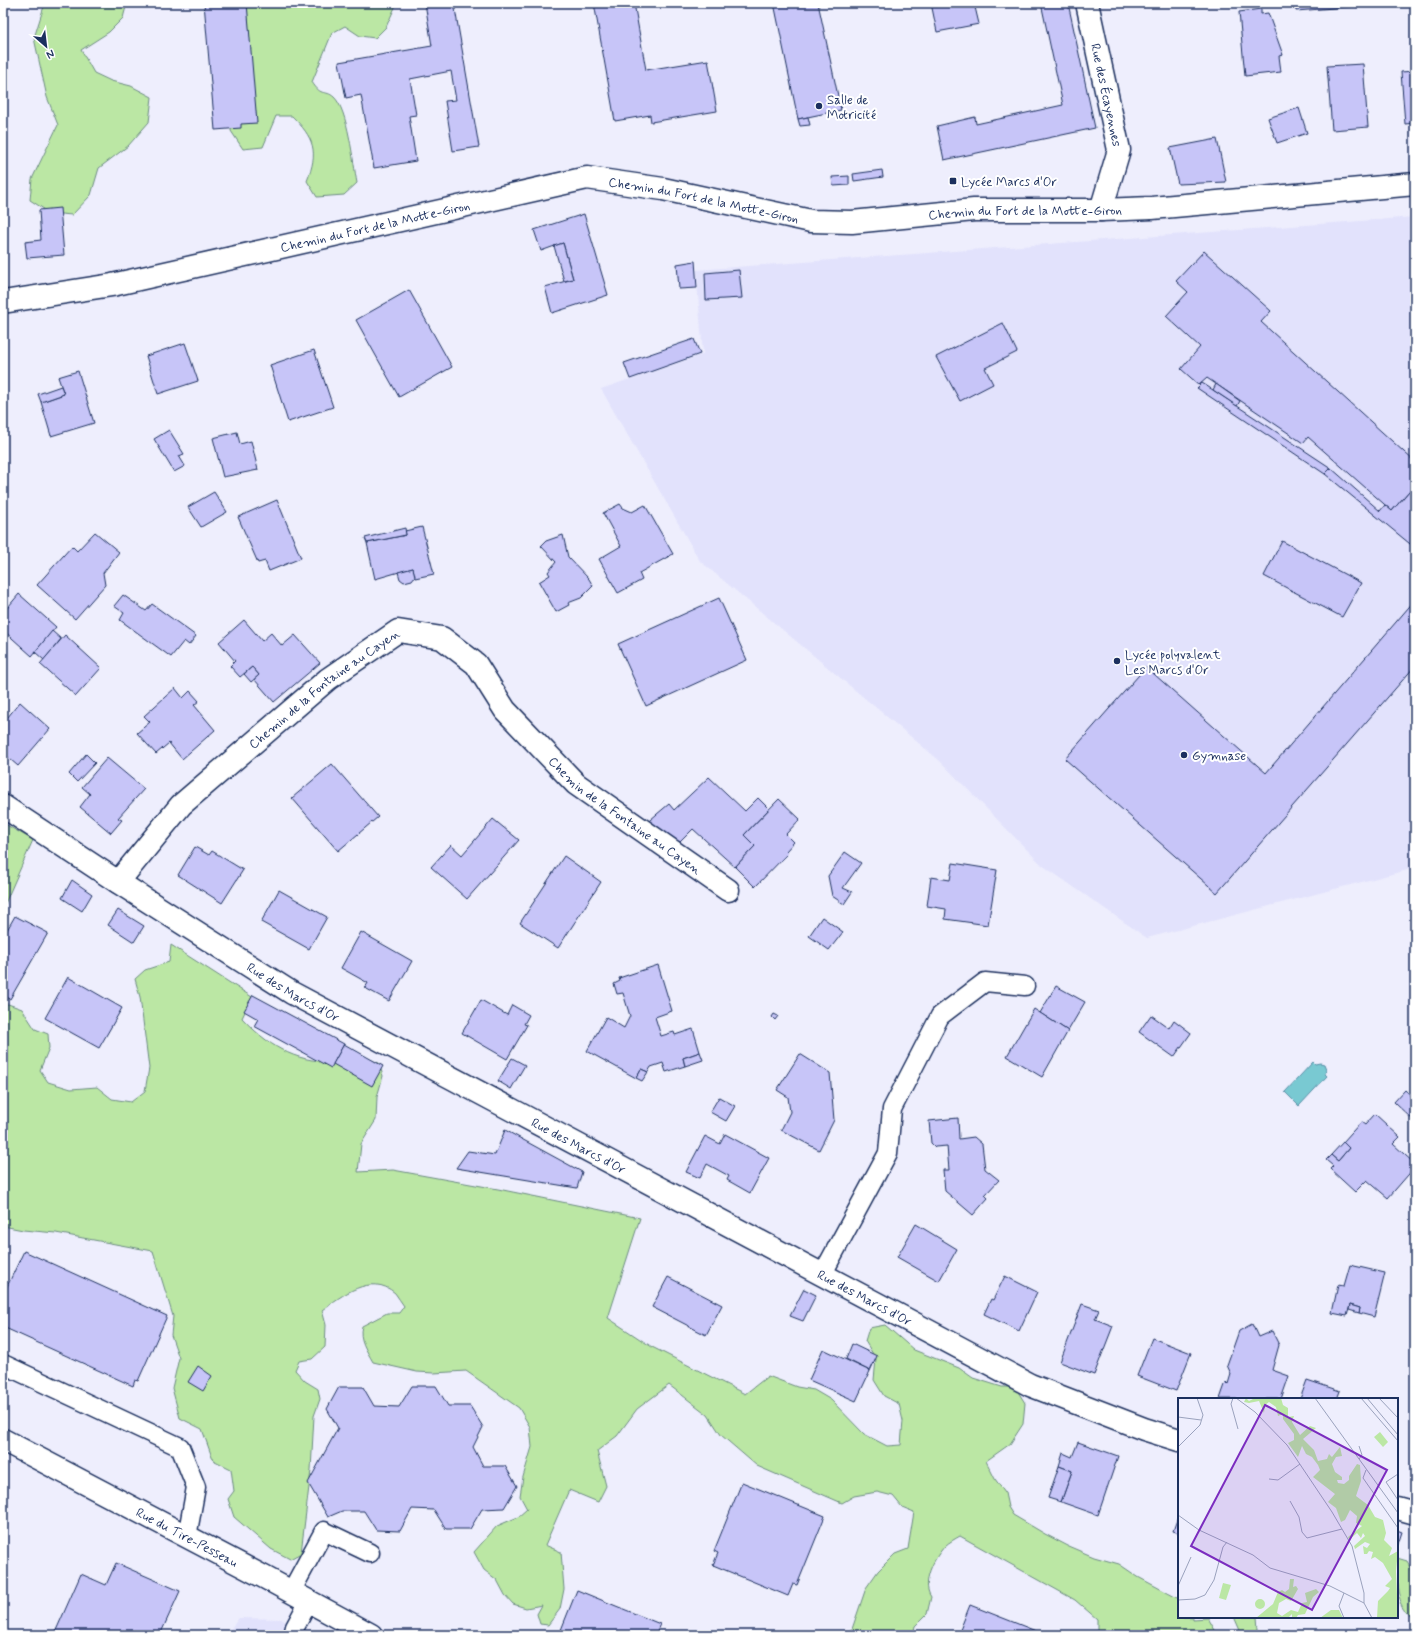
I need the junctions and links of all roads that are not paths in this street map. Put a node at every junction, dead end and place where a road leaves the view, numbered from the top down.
1 (1087, 3) edge
2 (1415, 184) edge
3 (1101, 210) junction
4 (3, 302) edge
5 (3, 806) edge
6 (118, 882) junction
7 (728, 890) dead end
8 (1025, 986) dead end
9 (822, 1275) junction
10 (3, 1364) edge
11 (3, 1440) edge
12 (1178, 1440) edge
13 (1398, 1508) edge
14 (1415, 1513) edge
15 (187, 1537) junction
16 (370, 1553) dead end
17 (300, 1596) junction
18 (293, 1635) edge
19 (371, 1635) edge

1 - 3 street, Rue des Écayennes
2 - 3 street, Chemin du Fort de la Motte-Giron
3 - 4 street, Chemin du Fort de la Motte-Giron
5 - 6 street, Rue des Marcs d'Or
6 - 7 street, Chemin de la Fontaine au Cayen
6 - 9 street, Rue des Marcs d'Or
8 - 9 lane
9 - 12 street, Rue des Marcs d'Or
10 - 15 lane
11 - 15 street, Rue du Tire-Pesseau
13 - 14 street
15 - 17 street, Rue du Tire-Pesseau
16 - 17 lane
17 - 18 lane
17 - 19 street, Rue du Tire-Pesseau

